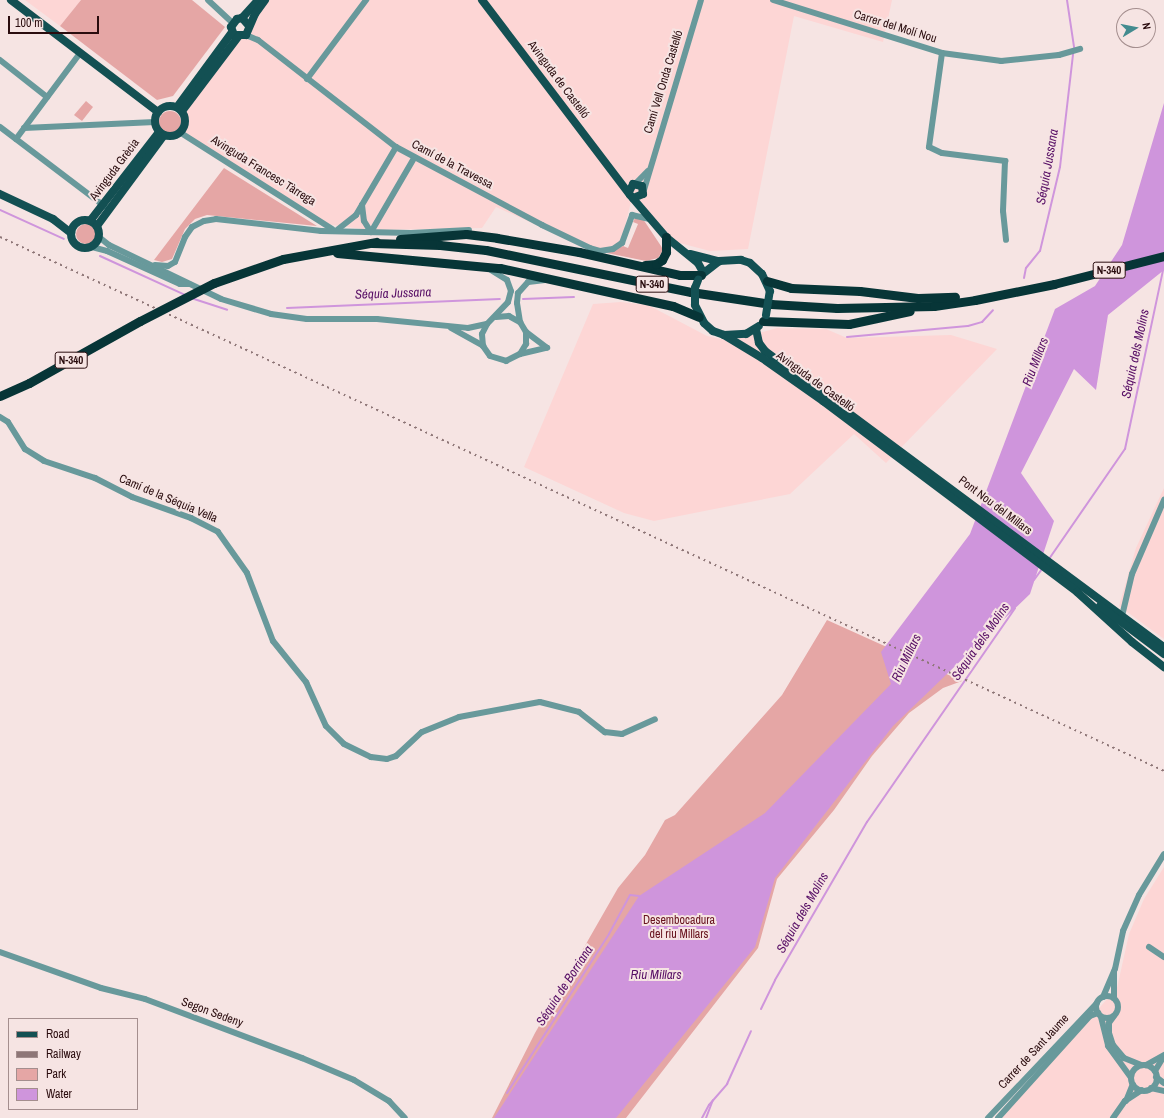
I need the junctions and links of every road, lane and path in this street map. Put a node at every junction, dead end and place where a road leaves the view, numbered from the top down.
1 (11, 0) edge
2 (208, 0) edge
3 (258, 0) edge
4 (266, 0) edge
5 (366, 0) edge
6 (482, 0) edge
7 (701, 0) edge
8 (773, 0) edge
9 (242, 18) junction
10 (232, 22) junction
11 (249, 26) junction
12 (239, 35) junction
13 (1080, 49) dead end
14 (80, 53) junction
15 (942, 53) junction
16 (0, 60) edge
17 (307, 79) junction
18 (47, 97) junction
19 (180, 109) junction
20 (158, 112) junction
21 (155, 122) junction
22 (0, 127) edge
23 (24, 128) junction
24 (181, 133) junction
25 (161, 134) junction
26 (16, 139) junction
27 (396, 147) junction
28 (414, 158) junction
29 (649, 170) junction
30 (615, 175) junction
31 (634, 183) junction
32 (643, 192) junction
33 (0, 194) edge
34 (631, 195) junction
35 (362, 205) junction
36 (104, 206) junction
37 (53, 218) junction
38 (652, 220) junction
39 (76, 223) junction
40 (94, 223) junction
41 (335, 230) junction
42 (371, 232) junction
43 (71, 233) junction
44 (99, 237) junction
45 (666, 237) junction
46 (1006, 240) dead end
47 (372, 243) junction
48 (92, 247) junction
49 (326, 250) junction
50 (579, 252) junction
51 (688, 254) junction
52 (1164, 256) edge
53 (719, 261) junction
54 (624, 262) junction
55 (146, 266) junction
56 (486, 268) junction
57 (701, 276) junction
58 (767, 282) junction
59 (570, 284) junction
60 (975, 300) junction
61 (934, 306) junction
62 (699, 316) junction
63 (496, 317) junction
64 (765, 318) junction
65 (520, 322) junction
66 (487, 324) junction
67 (448, 326) junction
68 (756, 329) junction
69 (526, 332) junction
70 (724, 335) junction
71 (483, 346) junction
72 (520, 354) junction
73 (0, 396) edge
74 (0, 417) edge
75 (892, 448) junction
76 (1164, 500) edge
77 (1080, 589) junction
78 (1122, 616) junction
79 (1164, 647) edge
80 (1164, 654) edge
81 (1164, 666) edge
82 (655, 719) dead end
83 (1164, 854) edge
84 (1149, 947) dead end
85 (0, 952) edge
86 (1164, 957) edge
87 (1114, 969) junction
88 (1103, 997) junction
89 (1114, 998) junction
90 (1097, 1003) junction
91 (1100, 1015) junction
92 (1114, 1016) junction
93 (1164, 1055) edge
94 (1143, 1065) junction
95 (1155, 1074) junction
96 (1164, 1083) edge
97 (1131, 1084) junction
98 (1151, 1088) junction
99 (1142, 1090) junction
100 (1164, 1091) edge
101 (1126, 1101) junction
102 (405, 1118) edge
103 (988, 1118) edge
104 (998, 1118) edge
105 (1113, 1118) edge

1 - 14 main road
2 - 10 street
3 - 9 main road
4 - 11 main road
5 - 17 street
6 - 30 main road, Avinguda de Castelló
7 - 29 street, Camí Vell Onda Castelló
8 - 15 street, Carrer del Molí Nou
9 - 10 main road
9 - 11 main road
10 - 12 main road
11 - 12 main road
12 - 17 street, Camí de la Travessa
12 - 19 main road
13 - 15 street, Carrer del Molí Nou
14 - 18 street
14 - 20 main road
15 - 46 street, Carrer del Molí Nou
16 - 18 street
17 - 27 street, Camí de la Travessa
18 - 23 street
19 - 20 main road
19 - 24 main road
20 - 21 main road
21 - 23 street
21 - 25 main road
22 - 26 street
23 - 26 street
24 - 25 main road
24 - 41 street, Avinguda Francesc Tàrrega
25 - 36 main road, Avinguda Grècia
25 - 40 main road, Avinguda Grècia
26 - 36 street
27 - 28 street, Camí de la Travessa
27 - 35 street
28 - 38 street, Camí de la Travessa
28 - 42 street
29 - 31 street, Camí Vell Onda Castelló
29 - 32 street, Camí Vell Onda Castelló
30 - 31 main road, Avinguda de Castelló
30 - 34 main road, Avinguda de Castelló
31 - 32 main road, Avinguda de Castelló
31 - 34 main road
32 - 34 main road
32 - 38 main road, Avinguda de Castelló
33 - 37 main road
34 - 38 main road, Avinguda de Castelló
35 - 41 street
35 - 42 street
36 - 40 main road, Avinguda Grècia
37 - 39 main road
37 - 43 main road
38 - 45 main road, Avinguda de Castelló
39 - 40 main road
39 - 43 main road
40 - 44 main road
41 - 42 street
41 - 55 street
42 - 50 street
43 - 48 main road
44 - 48 main road
44 - 55 street
45 - 51 main road, Avinguda de Castelló
45 - 54 highway
47 - 49 highway, N-340
47 - 50 highway
47 - 61 highway, N-340
48 - 55 street
49 - 56 highway
49 - 73 highway, N-340, bridge
50 - 54 highway
51 - 53 main road, Avinguda de Castelló
51 - 57 main road, Avinguda de Castelló
52 - 60 highway, N-340
53 - 57 main road
53 - 58 main road
54 - 57 highway
55 - 67 street
56 - 59 highway
56 - 63 street
57 - 62 main road, bridge
58 - 60 highway
58 - 64 main road, bridge
59 - 62 highway
59 - 65 street
60 - 61 highway, N-340
61 - 64 highway
62 - 70 main road
63 - 65 street
63 - 66 street
64 - 68 main road
65 - 69 street
66 - 67 street
66 - 71 street
67 - 71 street
68 - 70 main road
68 - 75 main road, Avinguda de Castelló
69 - 72 street
69 - 72 street
70 - 75 main road, Avinguda de Castelló
71 - 72 street
74 - 82 street, Camí de la Séquia Vella
75 - 77 main road, Pont Nou del Millars
76 - 78 street
77 - 78 main road
77 - 80 main road
77 - 81 main road
78 - 79 main road
83 - 87 street
84 - 86 street
85 - 102 street, Segon Sedeny
87 - 88 street
87 - 89 street
88 - 89 street
88 - 90 street
89 - 92 street
90 - 91 street
90 - 103 street, Carrer de Sant Jaume
91 - 92 street
91 - 97 street
91 - 104 street, Carrer de Sant Jaume
92 - 94 street
93 - 94 street
93 - 95 street
94 - 95 street
94 - 97 street
95 - 96 street
95 - 98 street
97 - 99 street
97 - 101 street
98 - 99 street
98 - 100 street
99 - 101 street
101 - 105 street

